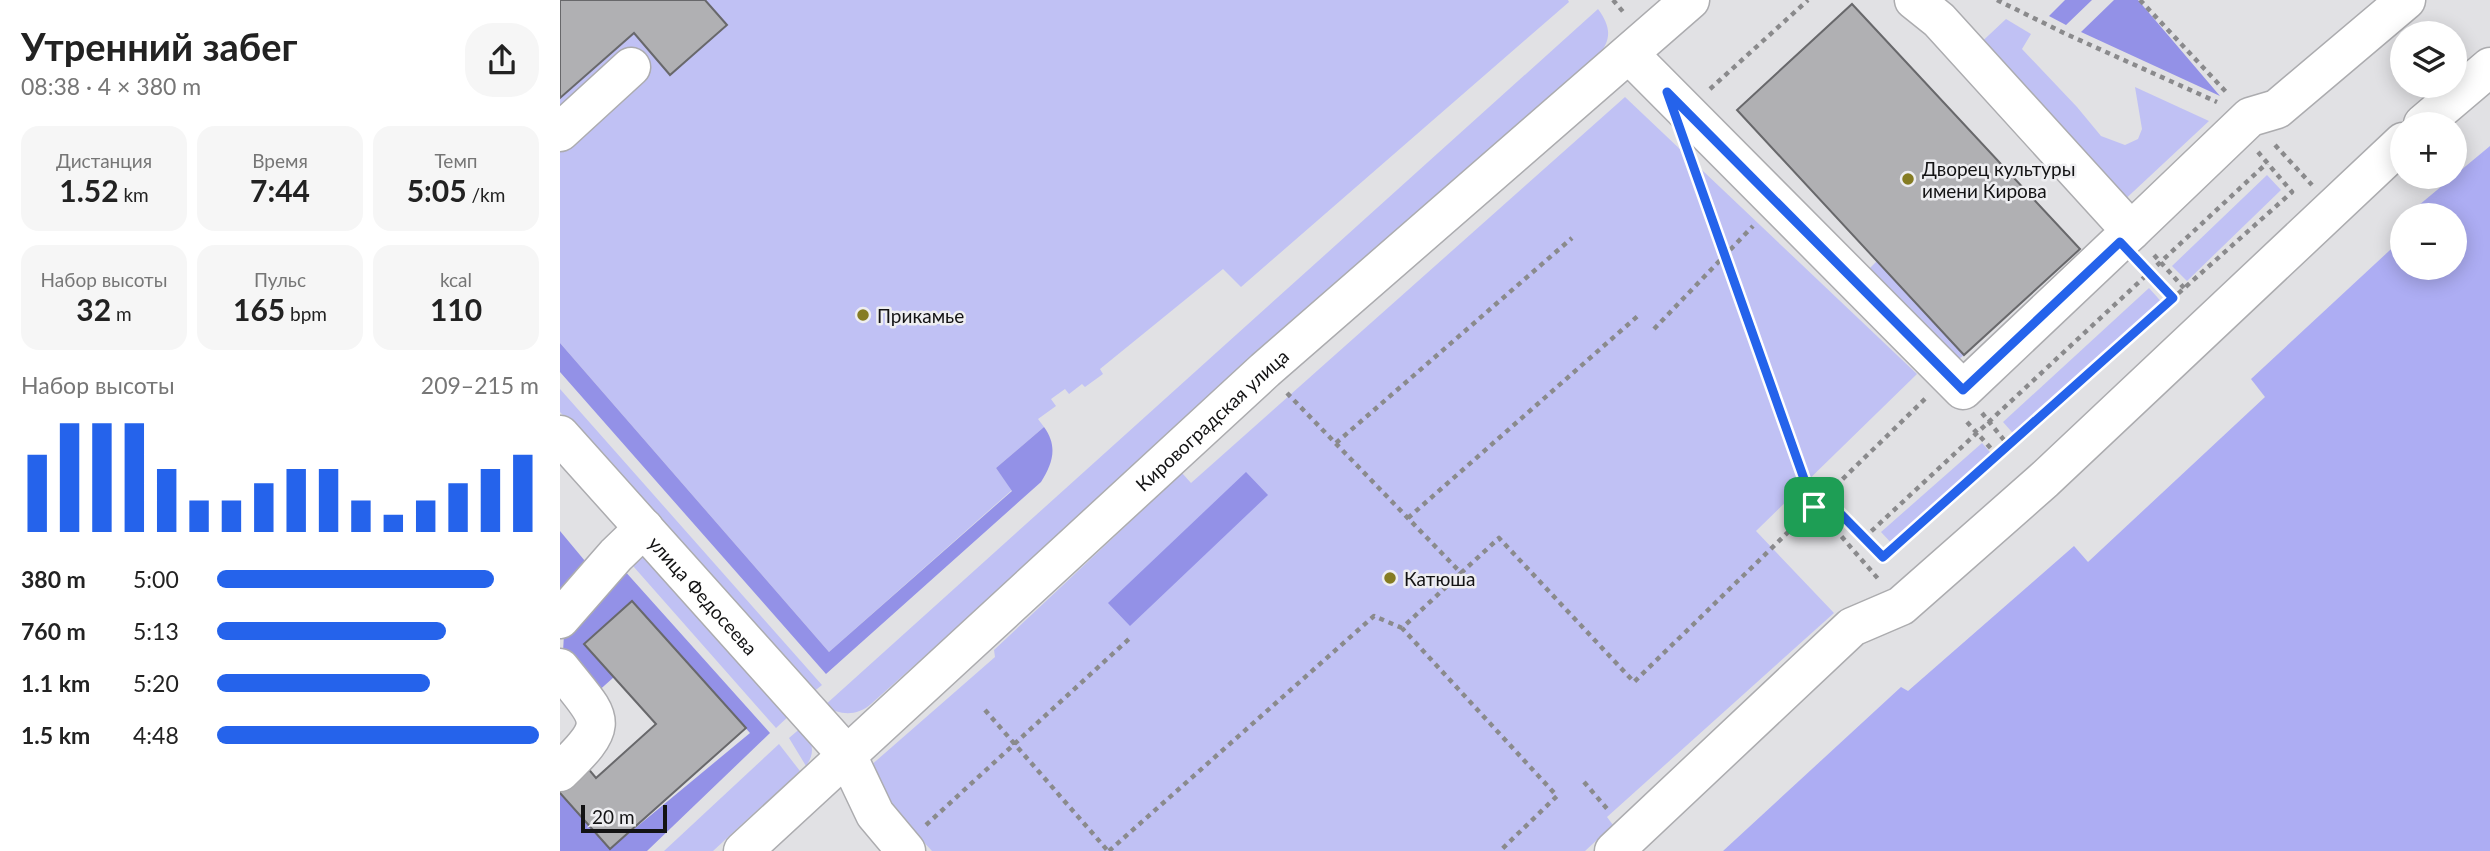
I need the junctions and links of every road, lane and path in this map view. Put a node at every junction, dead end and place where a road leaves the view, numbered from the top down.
1 (1808, 0) edge
2 (1914, 0) edge
3 (1997, 0) edge
4 (2140, 0) edge
5 (2406, 0) edge
6 (1683, 2) edge
7 (1629, 54) junction
8 (631, 66) dead end
9 (2490, 66) edge
10 (1718, 82) dead end
11 (2437, 112) edge
12 (2244, 123) junction
13 (560, 132) edge
14 (2390, 154) edge
15 (2267, 163) junction
16 (1694, 168) dead end
17 (1776, 203) junction
18 (2126, 236) junction
19 (1572, 238) dead end
20 (1725, 255) junction
21 (2161, 262) junction
22 (2149, 273) junction
23 (2184, 288) junction
24 (2173, 298) junction
25 (1640, 314) dead end
26 (1654, 329) dead end
27 (1265, 370) junction
28 (1948, 377) junction
29 (560, 435) edge
30 (1336, 443) junction
31 (1824, 497) junction
32 (1814, 507) junction
33 (1408, 518) junction
34 (644, 528) junction
35 (1864, 538) junction
36 (1461, 573) junction
37 (560, 619) edge
38 (1402, 628) junction
39 (1129, 638) dead end
40 (560, 668) edge
41 (985, 710) dead end
42 (1014, 743) junction
43 (848, 754) junction
44 (560, 772) edge
45 (1584, 782) dead end
46 (1610, 813) dead end
47 (904, 849) edge
48 (743, 851) edge
49 (1108, 851) edge
50 (1500, 851) edge
51 (1614, 851) edge

1 - 10 path
2 - 18 street
3 - 12 path
4 - 12 path
5 - 12 street
6 - 7 street, Кировоградская улица
7 - 17 street
7 - 27 street, Кировоградская улица
8 - 13 street
9 - 11 street
12 - 15 path
12 - 18 street
14 - 51 street
15 - 21 path
15 - 23 path
16 - 20 path
17 - 20 path
17 - 28 street
18 - 21 path
18 - 22 path
18 - 28 street
19 - 30 path
20 - 26 path
20 - 32 path
21 - 22 path
21 - 23 path
22 - 24 path
22 - 35 path
23 - 24 path
24 - 35 path
25 - 33 path
27 - 30 path
27 - 43 street, Кировоградская улица
28 - 31 path
29 - 34 street, улица Федосеева
30 - 33 path
31 - 32 path
31 - 35 path
32 - 36 path
33 - 36 path
34 - 37 street
34 - 43 street, улица Федосеева
36 - 38 path
38 - 49 path
38 - 50 path
39 - 42 path
40 - 44 street
41 - 42 path
42 - 47 path
42 - 49 path
43 - 47 street, улица Федосеева
43 - 48 street, Кировоградская улица
45 - 46 path

